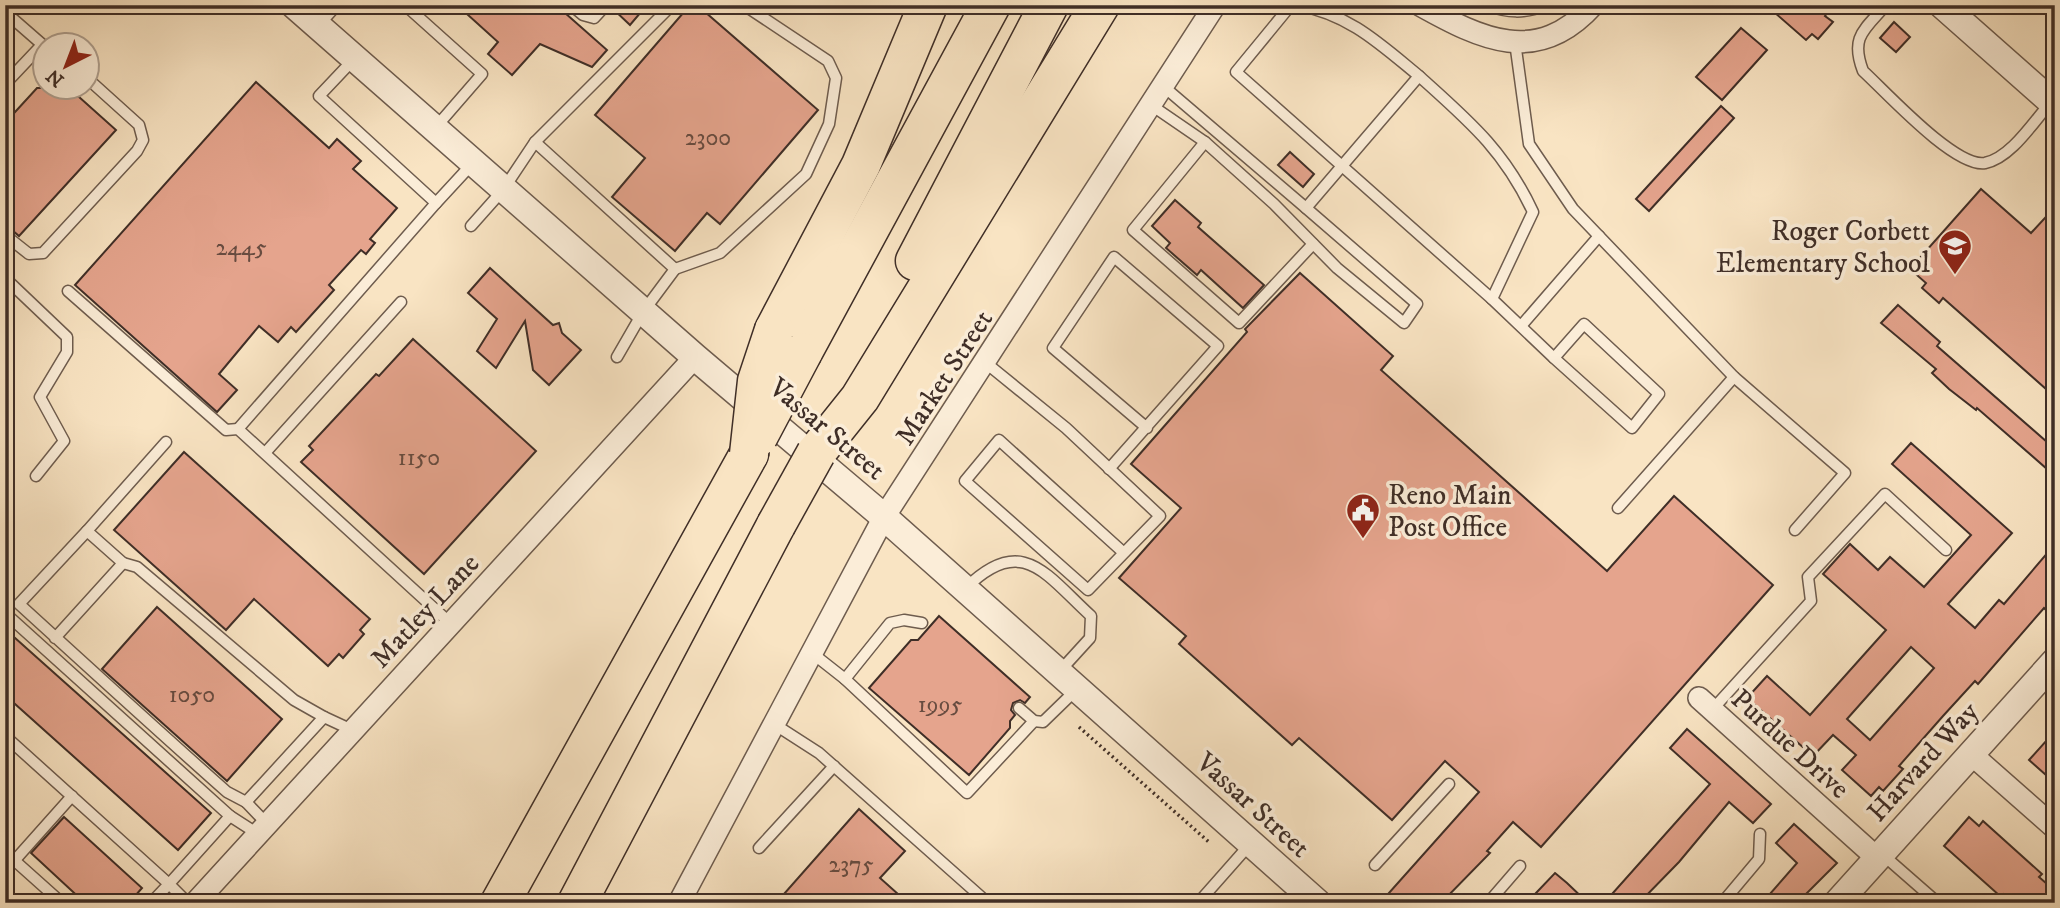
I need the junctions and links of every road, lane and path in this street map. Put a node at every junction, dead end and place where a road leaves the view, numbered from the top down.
1 (294, 5) edge
2 (337, 5) edge
3 (405, 5) edge
4 (571, 5) edge
5 (606, 5) edge
6 (672, 5) edge
7 (744, 5) edge
8 (928, 5) edge
9 (991, 5) edge
10 (1049, 5) edge
11 (1100, 5) edge
12 (1215, 5) edge
13 (1291, 5) edge
14 (1297, 5) edge
15 (1420, 5) edge
16 (1486, 5) edge
17 (1546, 5) edge
18 (1593, 5) edge
19 (1886, 5) edge
20 (1942, 5) edge
21 (5, 12) edge
22 (318, 26) junction
23 (32, 35) edge
24 (1515, 42) junction
25 (32, 58) edge
26 (354, 59) junction
27 (1419, 76) junction
28 (5, 84) edge
29 (1163, 86) junction
30 (102, 92) edge
31 (2053, 104) edge
32 (1151, 105) junction
33 (434, 129) junction
34 (535, 142) junction
35 (1205, 142) junction
36 (473, 163) junction
37 (1343, 166) junction
38 (503, 190) junction
39 (436, 203) junction
40 (1306, 208) junction
41 (471, 226) dead end
42 (5, 235) edge
43 (1598, 236) junction
44 (1313, 244) junction
45 (675, 269) junction
46 (5, 278) edge
47 (68, 291) dead end
48 (1492, 299) junction
49 (401, 302) dead end
50 (643, 312) junction
51 (1521, 326) junction
52 (789, 341) junction
53 (617, 357) dead end
54 (695, 357) junction
55 (1554, 358) junction
56 (986, 363) junction
57 (1734, 376) junction
58 (854, 394) junction
59 (1147, 428) junction
60 (238, 429) junction
61 (166, 442) dead end
62 (264, 453) junction
63 (1109, 469) junction
64 (36, 476) dead end
65 (1618, 508) dead end
66 (884, 517) junction
67 (1795, 530) dead end
68 (87, 531) junction
69 (1946, 550) dead end
70 (1124, 553) junction
71 (123, 563) junction
72 (965, 589) junction
73 (5, 613) edge
74 (449, 622) junction
75 (922, 624) dead end
76 (55, 638) junction
77 (812, 653) junction
78 (2055, 661) edge
79 (845, 680) junction
80 (1068, 680) junction
81 (1705, 704) joint
82 (1019, 708) dead end
83 (324, 717) junction
84 (1034, 721) junction
85 (774, 724) junction
86 (1079, 727) dead end
87 (352, 730) junction
88 (5, 736) edge
89 (1971, 754) junction
90 (834, 766) junction
91 (1449, 784) dead end
92 (72, 796) junction
93 (246, 802) junction
94 (230, 816) junction
95 (2055, 828) edge
96 (262, 829) junction
97 (1760, 834) dead end
98 (1210, 843) dead end
99 (1251, 843) junction
100 (759, 848) dead end
101 (5, 852) edge
102 (1879, 856) junction
103 (15, 860) junction
104 (1375, 865) dead end
105 (1520, 866) dead end
106 (169, 884) junction
107 (684, 901) edge
108 (62, 903) edge
109 (152, 903) edge
110 (188, 903) edge
111 (195, 903) edge
112 (500, 903) edge
113 (577, 903) edge
114 (988, 903) edge
115 (1198, 903) edge
116 (1318, 903) edge
117 (1488, 903) edge
118 (1722, 903) edge
119 (1837, 903) edge
120 (1938, 903) edge

1 - 22 street, Vassar Street
2 - 22 lane
3 - 33 lane
4 - 5 lane
6 - 34 lane
7 - 45 lane
8 - 52 highway
9 - 52 highway
10 - 58 highway
11 - 58 highway
12 - 29 street, Market Street
13 - 37 lane
14 - 27 lane
15 - 24 street
16 - 17 lane
18 - 24 street
19 - 31 lane
20 - 31 street
21 - 23 lane
22 - 26 street, Vassar Street
24 - 43 lane
25 - 28 lane
26 - 33 street, Vassar Street
26 - 39 lane
27 - 37 lane
27 - 48 lane
29 - 32 street, Market Street
29 - 40 lane
30 - 42 lane
32 - 35 lane
32 - 56 street, Market Street
33 - 36 street, Vassar Street
34 - 38 lane
34 - 45 lane
35 - 44 lane
35 - 44 lane
36 - 38 street, Vassar Street
36 - 39 lane
37 - 40 lane
37 - 48 lane
38 - 41 lane
38 - 50 street, Vassar Street
39 - 60 lane
40 - 44 lane
43 - 51 lane
43 - 57 lane
45 - 50 lane
46 - 64 lane
47 - 60 lane
48 - 51 lane
49 - 62 lane
50 - 53 lane
50 - 54 street, Vassar Street
51 - 55 lane
52 - 112 highway, bridge
54 - 66 street, Vassar Street
54 - 74 street, Matley Lane
55 - 55 lane
56 - 63 lane
56 - 66 street, Market Street
57 - 65 lane
57 - 67 lane
58 - 113 highway, bridge
59 - 59 lane
59 - 63 lane
60 - 62 lane
61 - 68 lane
62 - 74 lane
63 - 70 lane
66 - 72 street, Vassar Street
66 - 77 street, Market Street
68 - 71 lane
68 - 76 lane
69 - 81 lane
70 - 70 lane
71 - 76 lane
71 - 83 lane
72 - 80 street, Vassar Street
72 - 80 lane
73 - 94 lane
74 - 87 street, Matley Lane
75 - 79 lane
76 - 93 lane
77 - 79 lane
77 - 85 street, Market Street
78 - 89 street, Harvard Way
79 - 84 lane
80 - 84 lane
80 - 99 street, Vassar Street
81 - 102 street, Purdue Drive
82 - 84 lane
83 - 87 lane
83 - 93 lane
85 - 90 lane
85 - 107 street, Market Street
86 - 98 path
87 - 96 street, Matley Lane
88 - 92 lane
89 - 95 street
89 - 102 street, Harvard Way
90 - 100 lane
90 - 114 lane
91 - 104 lane
92 - 103 lane
92 - 106 lane
93 - 96 lane
94 - 96 lane
94 - 106 lane
96 - 111 street, Matley Lane
97 - 118 lane
99 - 115 lane
99 - 116 street, Vassar Street
101 - 103 lane
102 - 119 street, Harvard Way
102 - 120 lane
103 - 108 lane
105 - 117 lane
106 - 109 lane
106 - 110 lane

